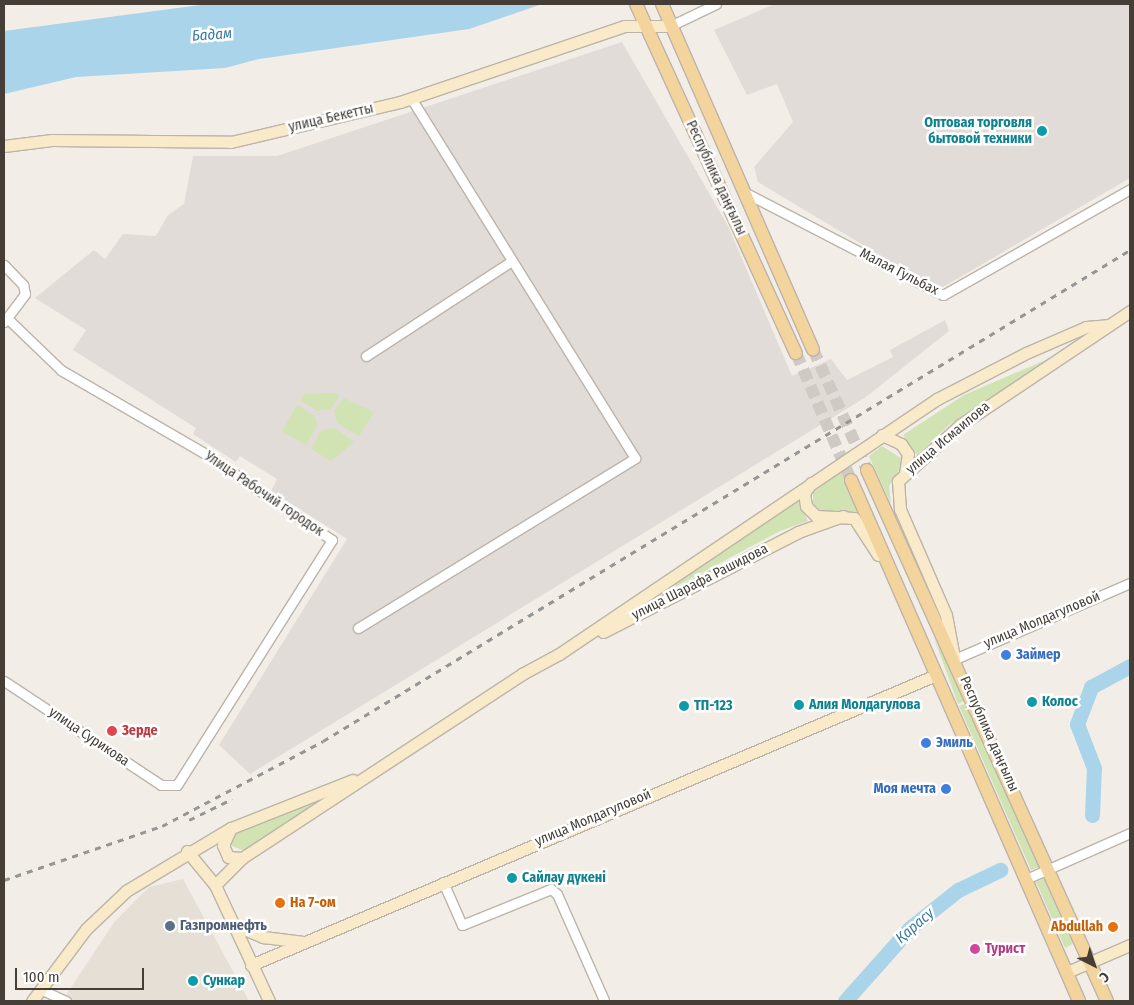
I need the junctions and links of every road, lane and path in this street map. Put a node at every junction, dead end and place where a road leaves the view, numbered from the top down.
1 (636, 4) edge
2 (662, 4) edge
3 (716, 4) edge
4 (669, 21) junction
5 (646, 24) junction
6 (411, 98) junction
7 (4, 146) edge
8 (1130, 189) edge
9 (744, 192) junction
10 (512, 261) junction
11 (4, 265) edge
12 (1130, 311) edge
13 (5, 320) edge
14 (1107, 325) junction
15 (813, 349) tunnel mouth
16 (796, 353) tunnel mouth
17 (366, 356) dead end
18 (882, 435) junction
19 (867, 470) tunnel mouth
20 (904, 473) junction
21 (814, 480) junction
22 (851, 480) tunnel mouth
23 (843, 516) junction
24 (1130, 583) edge
25 (358, 628) dead end
26 (559, 654) junction
27 (955, 658) junction
28 (934, 669) junction
29 (4, 681) edge
30 (376, 771) junction
31 (176, 785) joint
32 (231, 828) junction
33 (1130, 833) edge
34 (187, 851) junction
35 (242, 858) junction
36 (1049, 869) junction
37 (1026, 879) junction
38 (443, 882) junction
39 (215, 885) junction
40 (232, 924) junction
41 (304, 942) junction
42 (1130, 944) edge
43 (1090, 963) junction
44 (251, 965) junction
45 (1067, 972) junction
46 (40, 989) junction
47 (604, 1000) edge
48 (32, 1001) edge
49 (66, 1001) edge
50 (269, 1001) edge
51 (1079, 1001) edge
52 (1107, 1001) edge

1 - 5 main road, Республика даңғылы
2 - 4 main road, Республика даңғылы
3 - 4 street
4 - 5 main road, улица Бекетты
4 - 9 main road, Республика даңғылы
5 - 6 main road, улица Бекетты
5 - 16 main road, Республика даңғылы
6 - 7 main road, улица Бекетты
6 - 10 street
8 - 9 street, Малая Гульбах
9 - 15 main road, Республика даңғылы
10 - 17 street
10 - 25 street
11 - 13 street
12 - 14 main road, улица Исмаилова
13 - 31 street, Улица Рабочий городок
14 - 18 main road, улица Исмаилова
14 - 20 main road, улица Исмаилова
18 - 20 main road
18 - 21 main road, улица Исмаилова
19 - 27 main road, Республика даңғылы
20 - 27 main road, улица Исмаилова
21 - 23 main road
21 - 26 main road, улица Шарафа Рашидова
22 - 28 main road, Республика даңғылы
23 - 26 main road, улица Шарафа Рашидова
23 - 28 main road
24 - 27 street, улица Молдагуловой
26 - 30 main road, улица Шарафа Рашидова
27 - 36 main road, Республика даңғылы
28 - 37 main road, Республика даңғылы
28 - 38 main road, улица Молдагуловой
29 - 31 street, улица Сурикова
30 - 32 main road
30 - 35 main road
32 - 34 main road
32 - 35 main road
33 - 36 street
34 - 39 main road
34 - 46 main road
35 - 39 main road
36 - 37 street
36 - 43 main road, Республика даңғылы
37 - 45 main road, Республика даңғылы
38 - 41 main road, улица Молдагуловой
38 - 47 street
39 - 40 main road
40 - 41 main road
40 - 44 main road
41 - 44 main road, улица Молдагуловой
42 - 43 main road
43 - 45 main road
43 - 52 main road, Республика даңғылы
44 - 50 main road
45 - 51 main road, Республика даңғылы
46 - 48 main road
46 - 49 street

